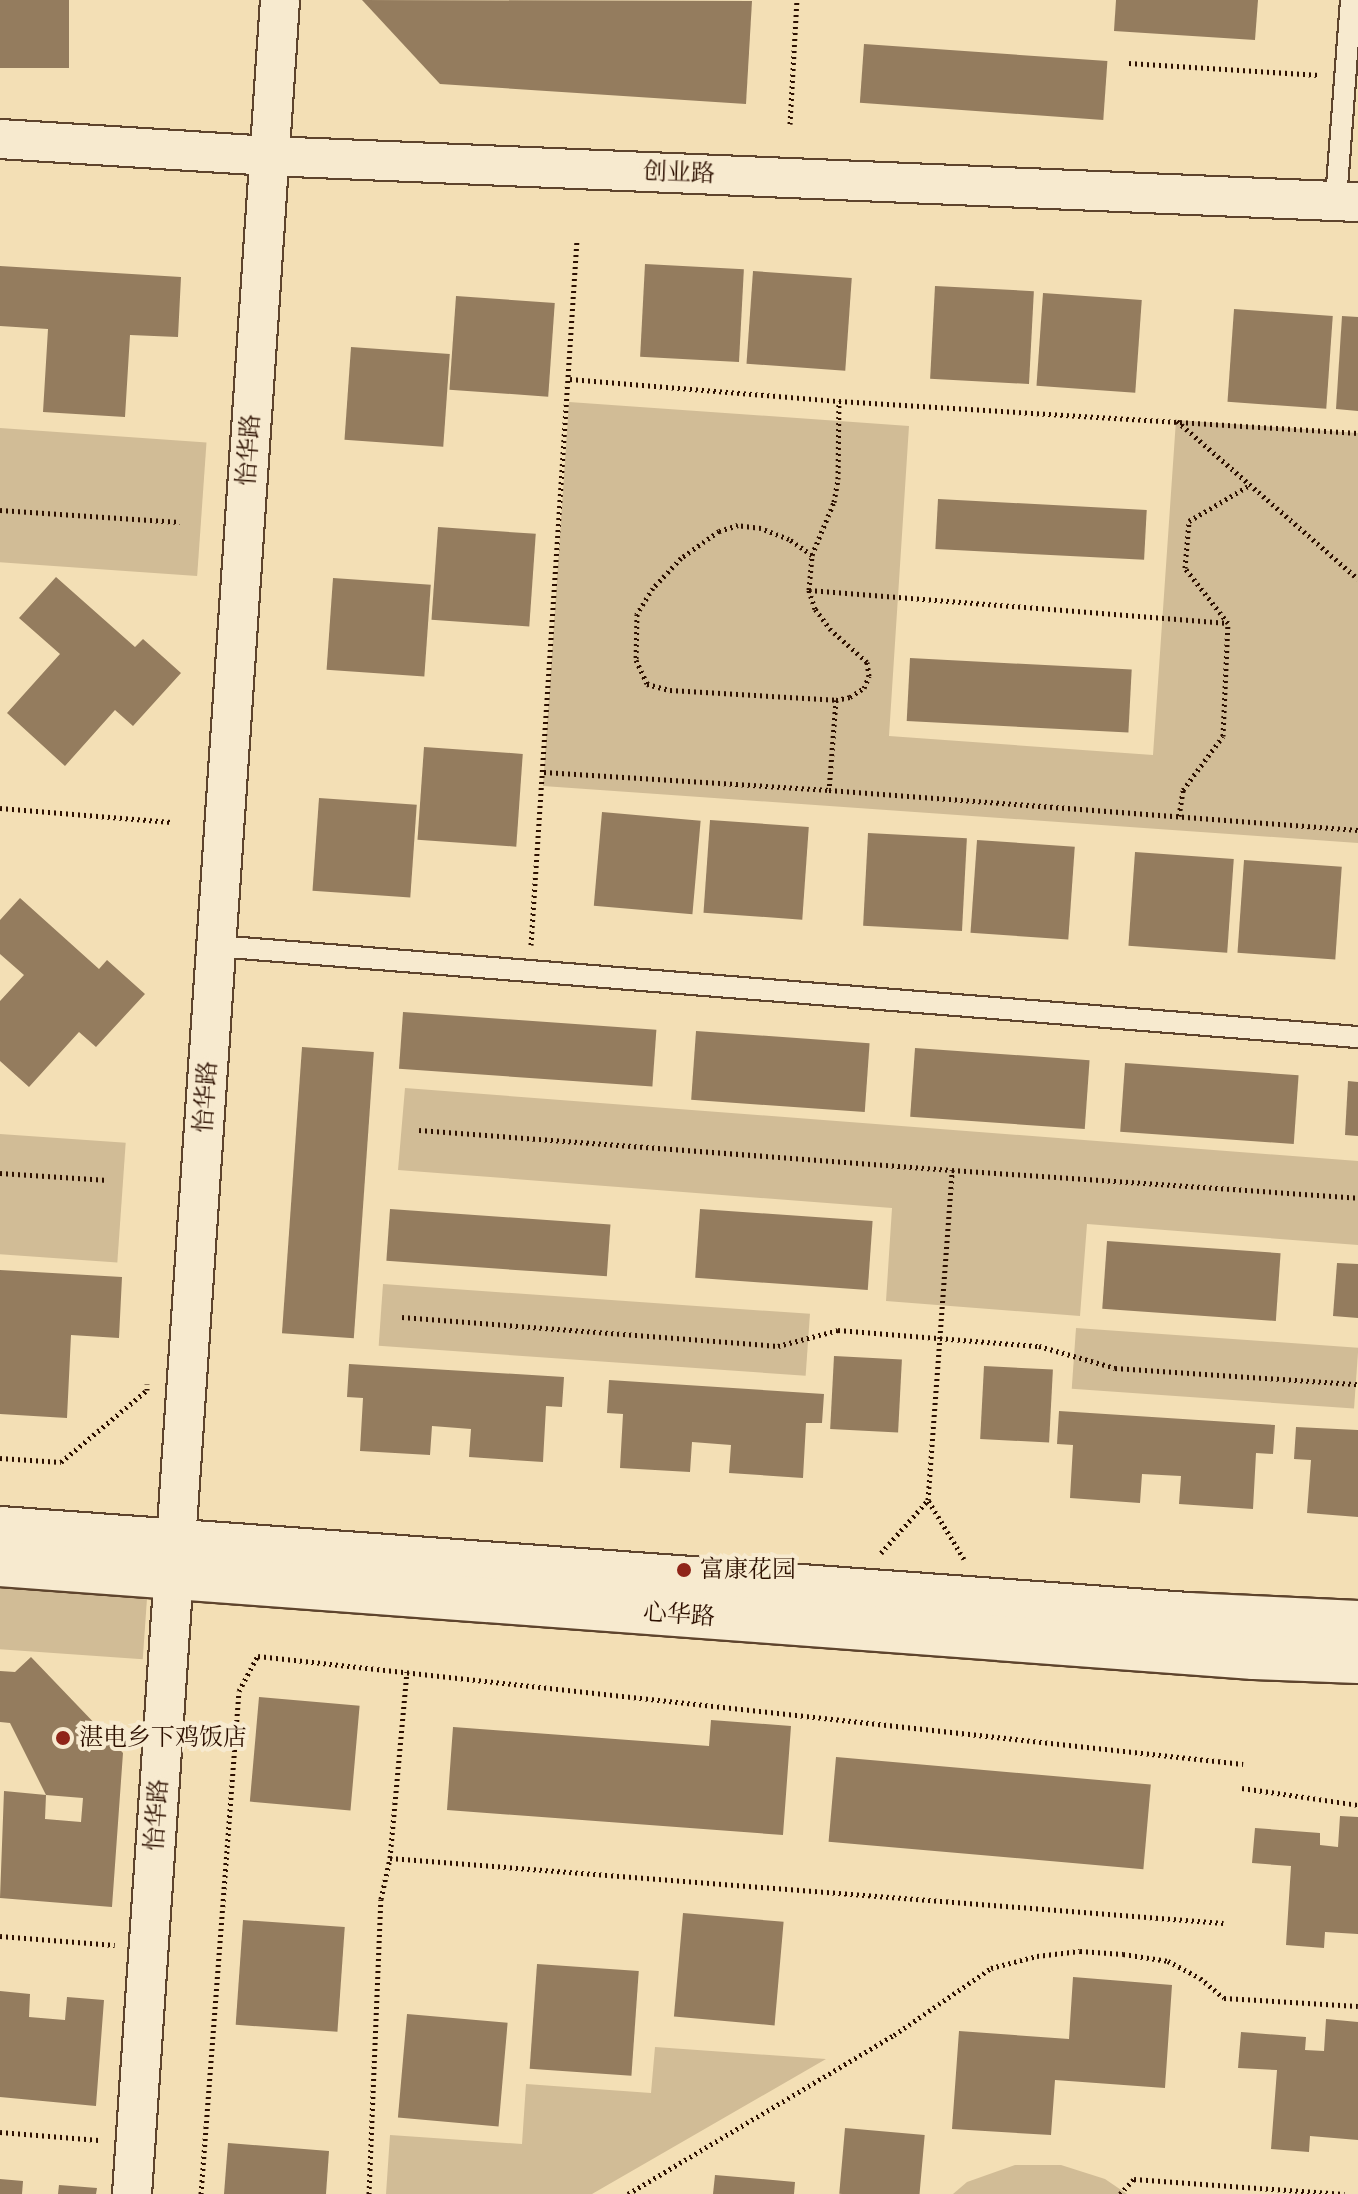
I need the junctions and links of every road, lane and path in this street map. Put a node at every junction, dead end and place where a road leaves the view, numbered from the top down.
1 (280, 0) edge
2 (797, 0) edge
3 (1351, 0) edge
4 (1129, 63) dead end
5 (1345, 77) junction
6 (790, 124) dead end
7 (0, 139) edge
8 (269, 156) junction
9 (1347, 201) edge
10 (577, 240) dead end
11 (570, 379) junction
12 (839, 401) junction
13 (1176, 420) junction
14 (1358, 433) edge
15 (1250, 485) junction
16 (0, 510) edge
17 (180, 522) dead end
18 (812, 555) junction
19 (1358, 579) edge
20 (809, 590) junction
21 (1228, 623) junction
22 (836, 700) junction
23 (544, 772) junction
24 (829, 790) junction
25 (0, 808) edge
26 (1179, 816) junction
27 (171, 822) dead end
28 (1358, 830) edge
29 (216, 946) junction
30 (529, 970) junction
31 (1358, 1037) edge
32 (419, 1130) dead end
33 (952, 1170) junction
34 (0, 1173) edge
35 (108, 1180) dead end
36 (1358, 1198) edge
37 (402, 1317) dead end
38 (941, 1339) junction
39 (1358, 1384) edge
40 (928, 1500) junction
41 (0, 1529) edge
42 (175, 1561) junction
43 (0, 1564) edge
44 (847, 1590) junction
45 (989, 1601) junction
46 (1358, 1623) edge
47 (1358, 1661) edge
48 (407, 1672) junction
49 (1243, 1764) dead end
50 (1242, 1788) dead end
51 (1358, 1805) edge
52 (390, 1858) junction
53 (1223, 1923) dead end
54 (0, 1936) edge
55 (148, 1947) junction
56 (1358, 2006) edge
57 (0, 2132) edge
58 (135, 2143) junction
59 (132, 2194) edge
60 (201, 2194) edge
61 (369, 2194) edge
62 (628, 2194) edge
63 (1120, 2194) edge
64 (1344, 2194) edge

1 - 8 street, 怡华路
2 - 6 path
3 - 5 lane
4 - 5 path
5 - 9 lane
7 - 8 street, 创业路
8 - 9 street, 创业路
8 - 29 street, 怡华路
10 - 11 path
11 - 12 path
11 - 23 path
12 - 13 path
12 - 18 path
13 - 14 path
13 - 15 path
15 - 19 path
15 - 21 path
16 - 17 path
18 - 20 path
18 - 22 path
20 - 21 path
20 - 22 path
21 - 26 path
22 - 24 path
23 - 24 path
23 - 30 path
24 - 26 path
25 - 27 path
26 - 28 path
29 - 30 lane
29 - 42 street, 怡华路
30 - 31 lane
32 - 33 path
33 - 36 path
33 - 38 path
34 - 35 path
37 - 38 path
38 - 39 path
38 - 40 path
40 - 44 path
40 - 45 path
41 - 42 street, 心华路
42 - 43 street, 心华路
42 - 44 street, 心华路
42 - 47 street, 心华路
42 - 55 street, 怡华路
44 - 45 street, 心华路
45 - 46 street, 心华路
48 - 49 path
48 - 52 path
48 - 60 path
50 - 51 path
52 - 53 path
52 - 61 path
54 - 55 path
55 - 58 street, 怡华路
56 - 62 path
57 - 58 path
58 - 59 street, 怡华路
63 - 64 path

